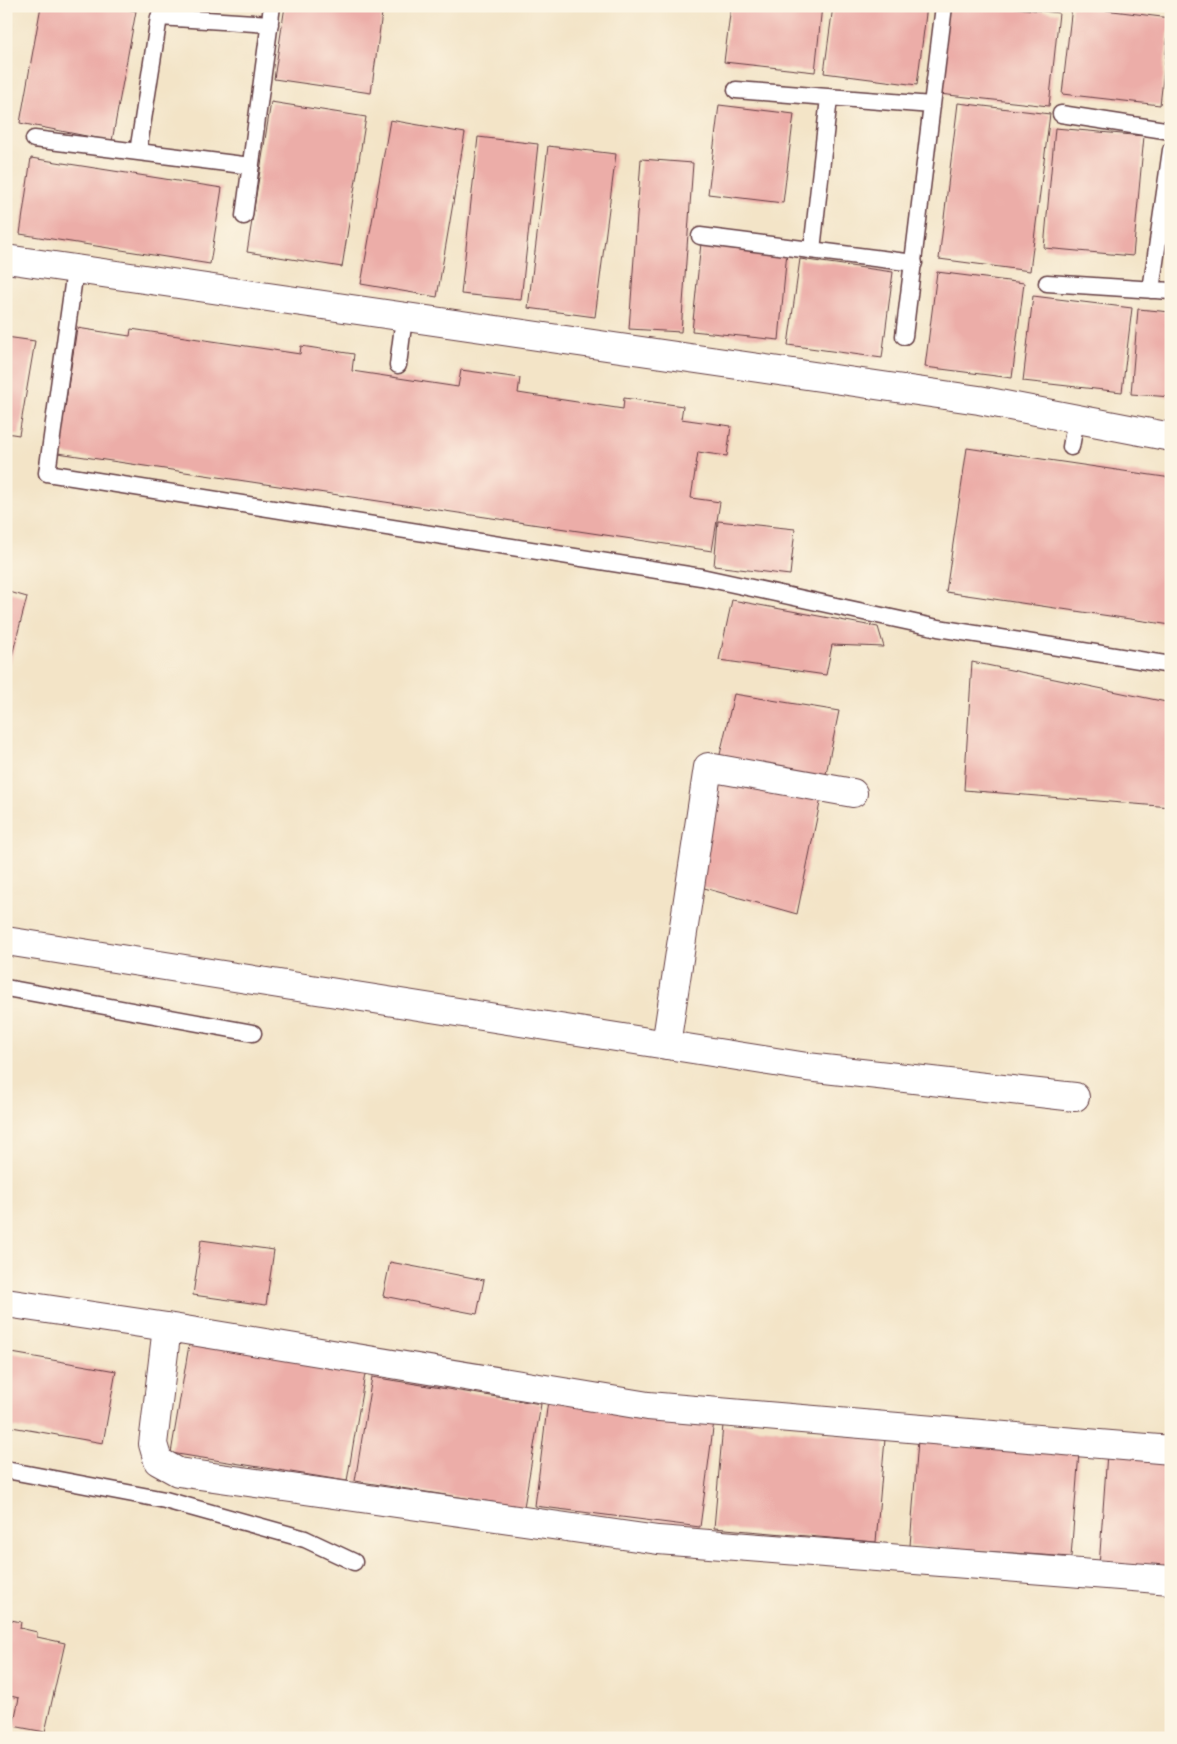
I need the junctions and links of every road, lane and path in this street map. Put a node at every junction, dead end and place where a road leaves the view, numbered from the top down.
1 (272, 6) edge
2 (944, 6) edge
3 (270, 24) junction
4 (736, 90) dead end
5 (830, 98) junction
6 (932, 105) junction
7 (1061, 114) dead end
8 (1171, 131) edge
9 (34, 139) dead end
10 (1171, 150) edge
11 (138, 152) junction
12 (251, 166) junction
13 (244, 216) dead end
14 (700, 236) dead end
15 (812, 250) junction
16 (6, 259) edge
17 (914, 263) junction
18 (75, 270) junction
19 (1047, 282) dead end
20 (1151, 290) junction
21 (1171, 291) edge
22 (404, 318) junction
23 (904, 336) dead end
24 (398, 365) dead end
25 (1076, 419) junction
26 (1171, 437) edge
27 (1071, 447) dead end
28 (1171, 665) edge
29 (853, 793) dead end
30 (6, 941) edge
31 (6, 988) edge
32 (254, 1033) dead end
33 (666, 1045) junction
34 (1075, 1096) dead end
35 (6, 1304) edge
36 (167, 1327) junction
37 (1171, 1450) edge
38 (6, 1470) edge
39 (354, 1562) dead end
40 (1171, 1580) edge

1 - 3 lane
2 - 6 lane
3 - 11 lane
3 - 12 lane
4 - 5 lane
5 - 6 lane
5 - 15 lane
6 - 17 lane
7 - 8 lane
9 - 11 lane
10 - 20 lane
11 - 12 lane
12 - 13 lane
14 - 15 lane
15 - 17 lane
16 - 18 street
17 - 23 lane
18 - 22 street
18 - 28 lane
19 - 20 lane
20 - 21 lane
22 - 24 lane
22 - 25 street
25 - 26 street
25 - 27 lane
29 - 33 street
30 - 33 street
31 - 32 lane
33 - 34 street
35 - 36 street
36 - 37 street
36 - 40 street
38 - 39 lane

